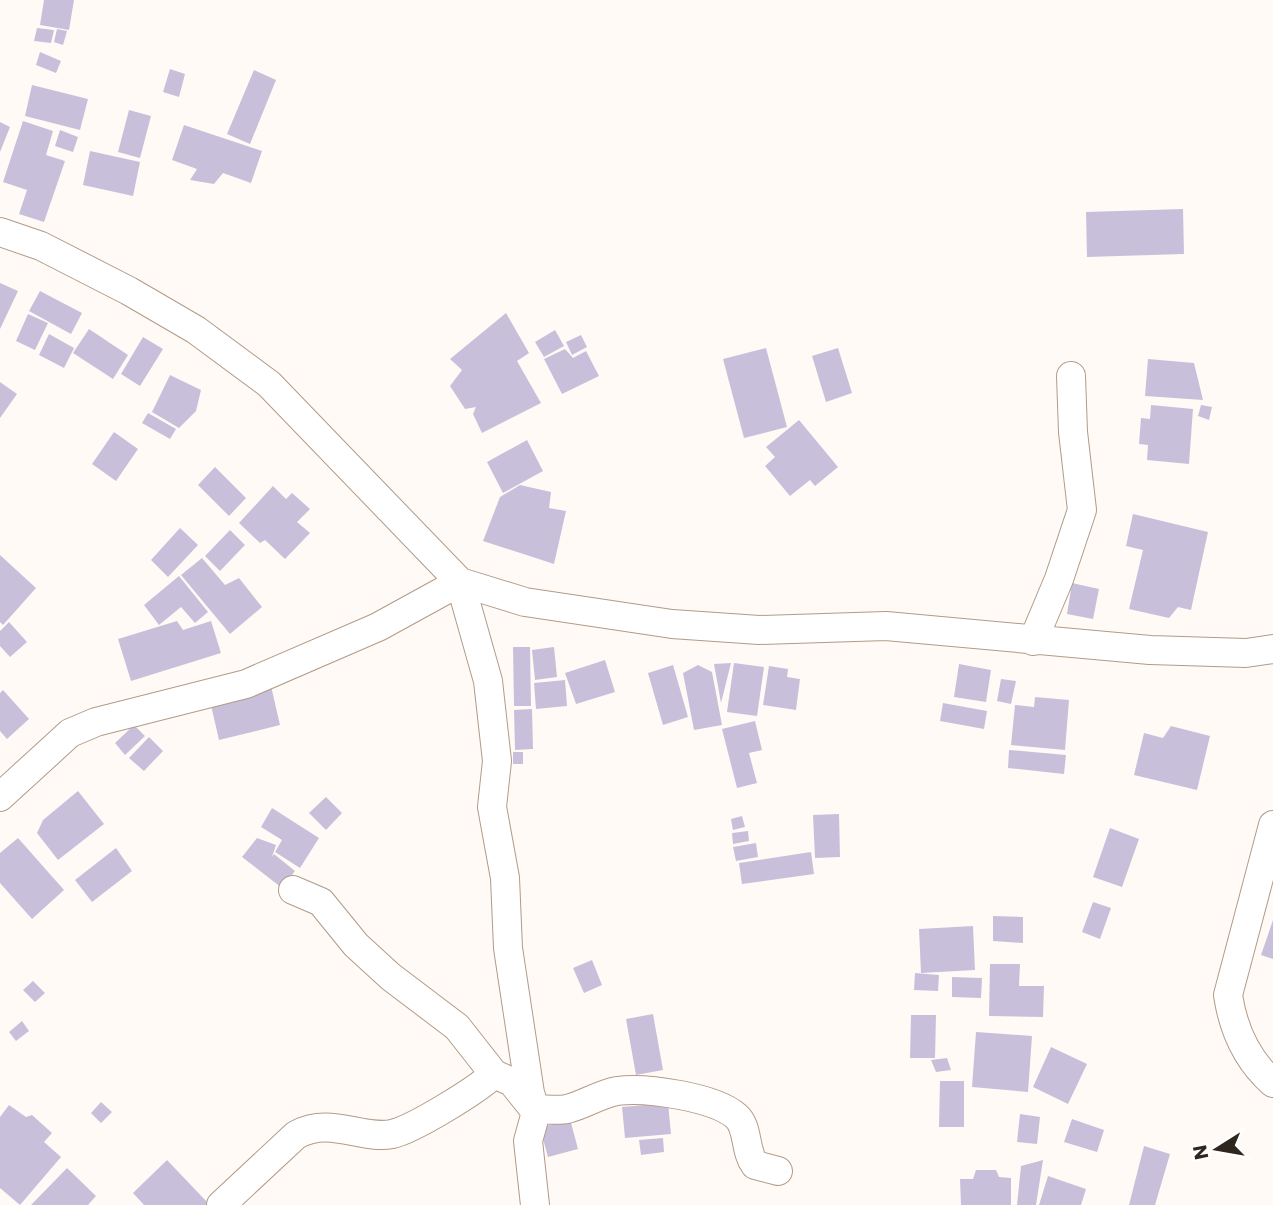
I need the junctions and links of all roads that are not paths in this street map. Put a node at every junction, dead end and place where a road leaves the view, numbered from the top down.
1 (0, 232) edge
2 (1071, 376) dead end
3 (460, 582) junction
4 (1032, 641) junction
5 (1273, 649) edge
6 (0, 797) edge
7 (1273, 825) edge
8 (293, 890) dead end
9 (494, 1074) junction
10 (1273, 1083) edge
11 (535, 1111) junction
12 (778, 1171) dead end
13 (221, 1205) edge
14 (535, 1205) edge

1 - 3 street
2 - 4 street
3 - 4 street
3 - 6 street
3 - 11 street
4 - 5 street
7 - 10 street
8 - 9 street
9 - 11 street
9 - 13 street
11 - 12 street
11 - 14 street

